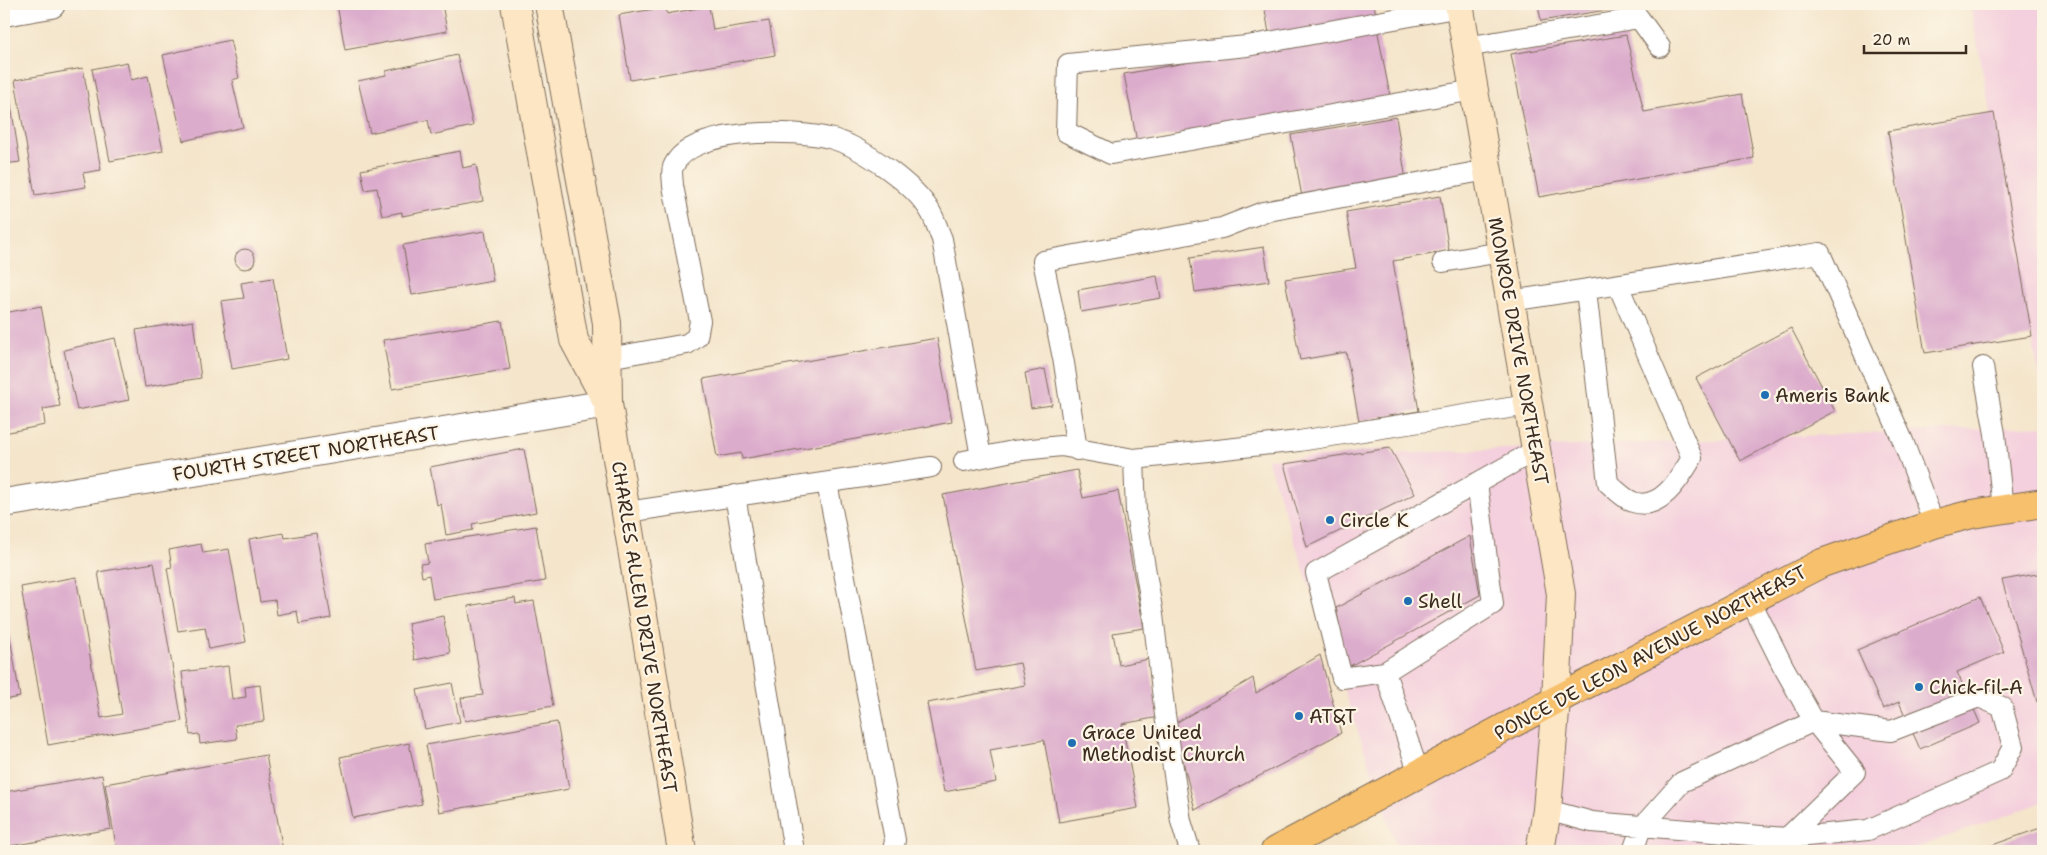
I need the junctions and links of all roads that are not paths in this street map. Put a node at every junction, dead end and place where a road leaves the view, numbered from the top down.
1 (51, 4) edge
2 (515, 4) edge
3 (549, 4) edge
4 (1459, 5) edge
5 (4, 12) edge
6 (1466, 47) junction
7 (1660, 48) dead end
8 (1474, 90) junction
9 (1488, 170) junction
10 (1501, 252) junction
11 (1443, 262) dead end
12 (1618, 285) junction
13 (1586, 290) junction
14 (1510, 301) junction
15 (608, 358) junction
16 (1984, 367) dead end
17 (608, 404) junction
18 (1528, 405) junction
19 (1077, 450) junction
20 (1536, 450) junction
21 (1134, 459) junction
22 (931, 467) dead end
23 (827, 483) junction
24 (1477, 483) junction
25 (735, 495) junction
26 (2042, 502) edge
27 (4, 503) edge
28 (2003, 509) junction
29 (627, 512) junction
30 (1934, 524) junction
31 (1750, 600) junction
32 (1385, 672) junction
33 (1556, 700) junction
34 (1814, 721) junction
35 (1419, 774) junction
36 (1547, 810) junction
37 (1641, 828) junction
38 (1787, 838) junction
39 (682, 851) edge
40 (794, 851) edge
41 (893, 851) edge
42 (1190, 851) edge
43 (1275, 851) edge
44 (1540, 851) edge
45 (1633, 851) edge

1 - 5 street
2 - 17 street, CHARLES ALLEN DRIVE NORTHEAST
3 - 15 street, CHARLES ALLEN DRIVE NORTHEAST
4 - 6 street, MONROE DRIVE NORTHEAST
4 - 8 lane
6 - 7 lane
6 - 8 street, MONROE DRIVE NORTHEAST
8 - 9 street, MONROE DRIVE NORTHEAST
9 - 10 street, MONROE DRIVE NORTHEAST
9 - 19 lane
10 - 11 lane
10 - 14 street, MONROE DRIVE NORTHEAST
12 - 13 lane
12 - 13 lane
12 - 30 lane
13 - 14 lane
14 - 18 street, MONROE DRIVE NORTHEAST
15 - 17 street, CHARLES ALLEN DRIVE NORTHEAST
15 - 19 lane
16 - 28 lane
17 - 27 street, FOURTH STREET NORTHEAST
17 - 29 street, CHARLES ALLEN DRIVE NORTHEAST
18 - 20 street, MONROE DRIVE NORTHEAST
18 - 21 lane
19 - 21 lane
20 - 24 lane
20 - 33 street, MONROE DRIVE NORTHEAST
21 - 42 lane
22 - 23 lane
23 - 25 lane
23 - 41 lane
24 - 32 lane
24 - 32 lane
25 - 29 lane
25 - 40 lane
26 - 28 highway, PONCE DE LEON AVENUE NORTHEAST
28 - 30 highway, PONCE DE LEON AVENUE NORTHEAST
29 - 39 street, CHARLES ALLEN DRIVE NORTHEAST
30 - 31 highway, PONCE DE LEON AVENUE NORTHEAST
31 - 33 highway, PONCE DE LEON AVENUE NORTHEAST
31 - 34 lane
32 - 35 lane
33 - 35 highway, PONCE DE LEON AVENUE NORTHEAST
33 - 36 street, MONROE DRIVE NORTHEAST
34 - 37 lane
34 - 38 lane
34 - 38 lane
35 - 43 highway, PONCE DE LEON AVENUE NORTHEAST
36 - 37 lane
36 - 44 street, MONROE DRIVE NORTHEAST
37 - 38 lane
37 - 45 lane

